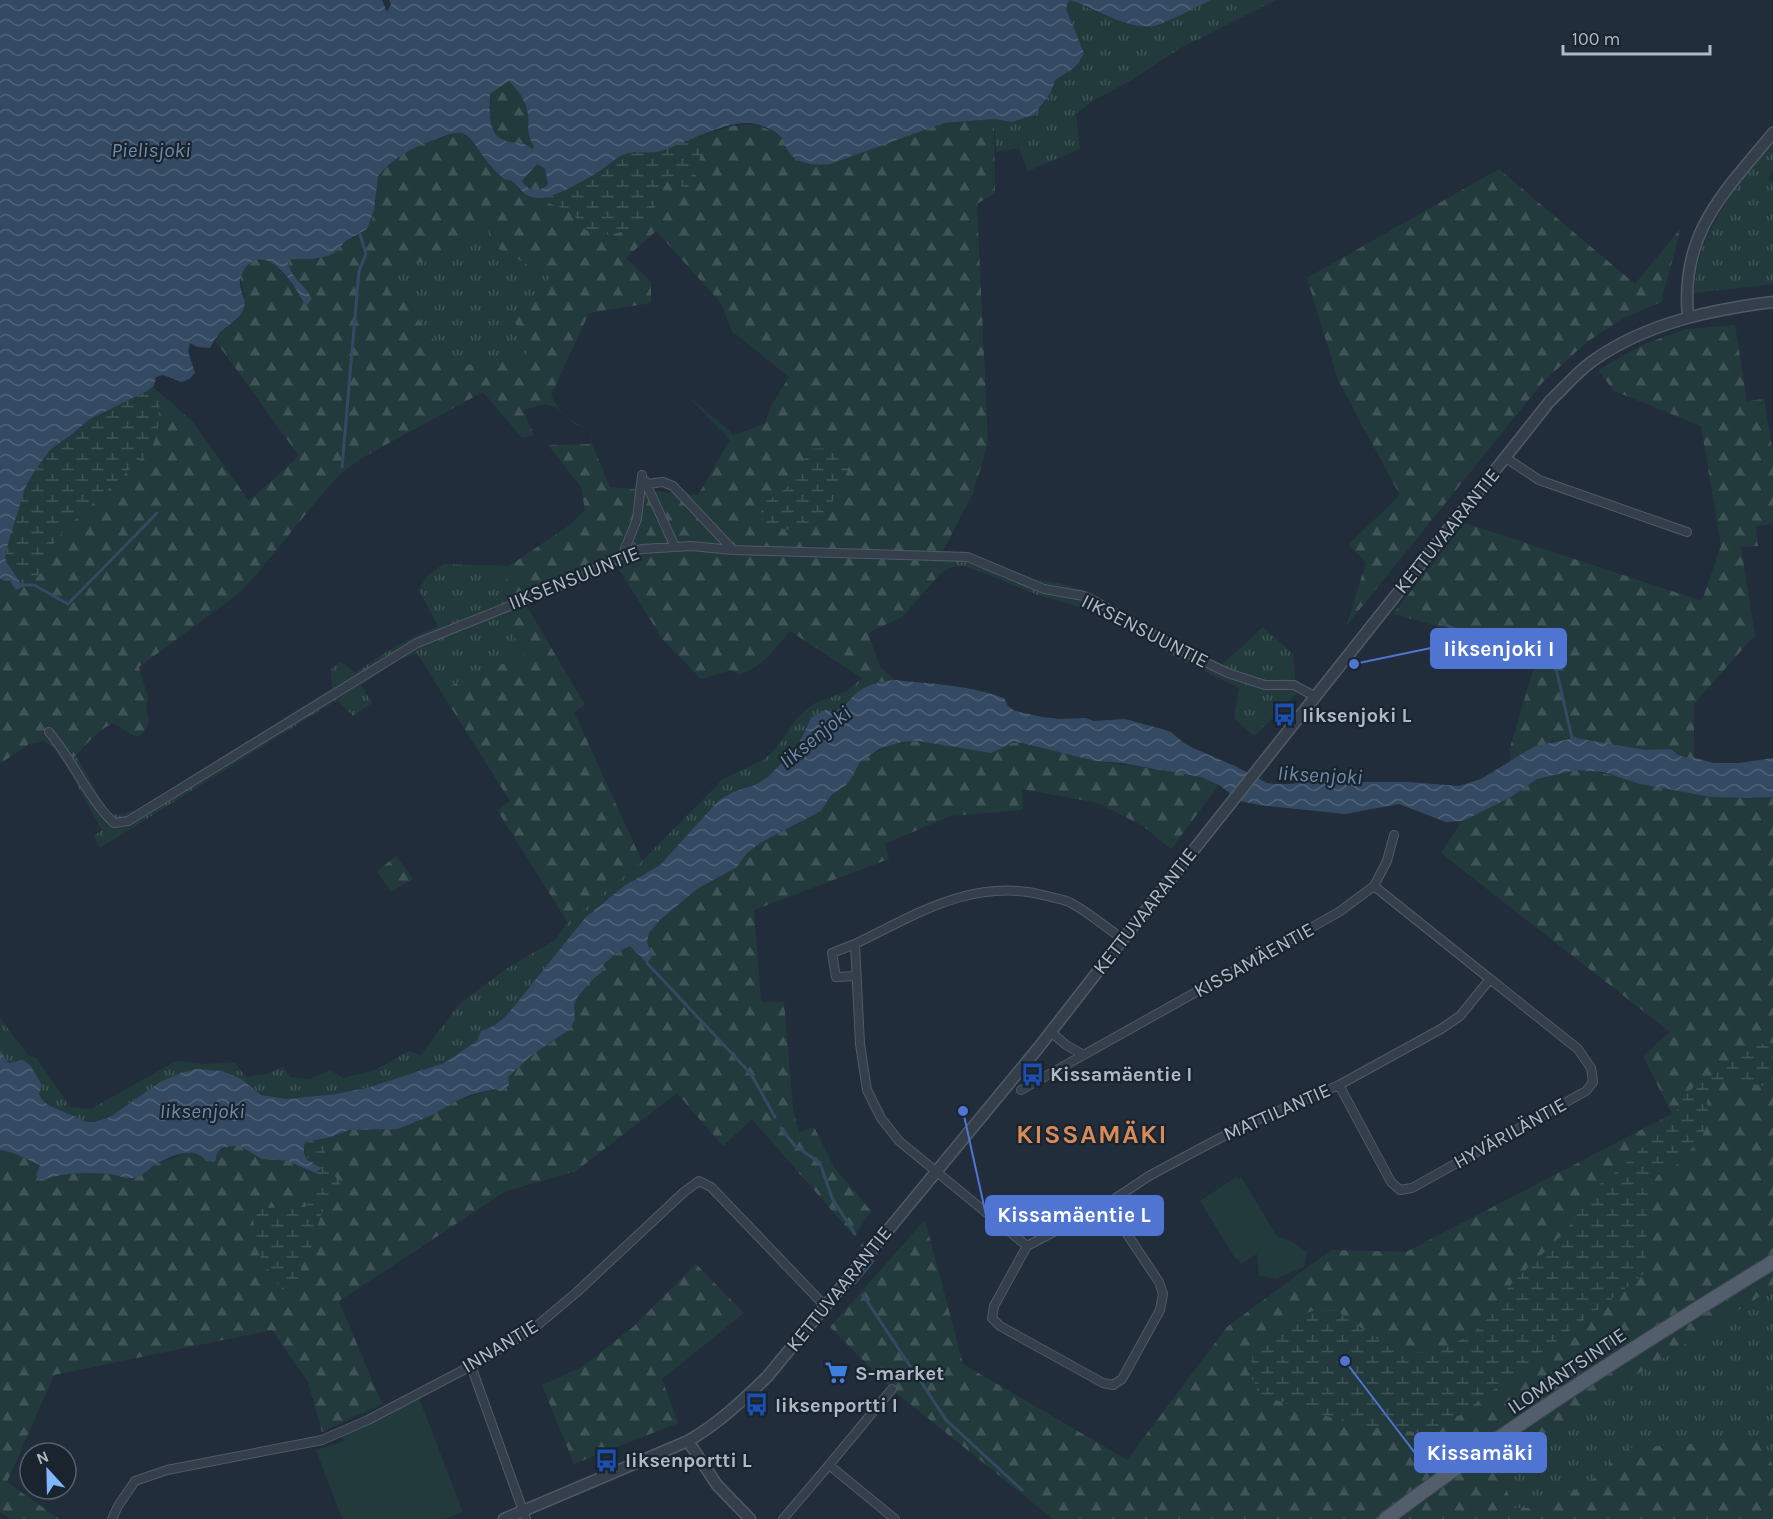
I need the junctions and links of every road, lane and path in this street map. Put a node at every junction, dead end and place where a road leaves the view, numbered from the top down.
1 (1773, 133) edge
2 (1773, 302) edge
3 (1688, 317) junction
4 (1506, 458) junction
5 (647, 484) junction
6 (1687, 532) dead end
7 (675, 547) junction
8 (733, 550) junction
9 (623, 554) junction
10 (1316, 697) junction
11 (49, 732) dead end
12 (1394, 836) dead end
13 (1374, 886) junction
14 (1123, 939) junction
15 (855, 944) junction
16 (855, 976) junction
17 (1490, 979) junction
18 (1051, 1032) junction
19 (1084, 1055) junction
20 (1339, 1085) junction
21 (1021, 1090) dead end
22 (935, 1171) junction
23 (1107, 1204) junction
24 (1027, 1246) junction
25 (1773, 1262) edge
26 (825, 1306) junction
27 (471, 1366) junction
28 (891, 1389) dead end
29 (688, 1441) junction
30 (829, 1465) junction
31 (524, 1515) edge
32 (111, 1519) edge
33 (504, 1519) edge
34 (750, 1519) edge
35 (783, 1519) edge
36 (895, 1519) edge
37 (1386, 1519) edge

1 - 3 street
2 - 3 street, KETTUVAARANTIE
3 - 4 street, KETTUVAARANTIE
4 - 6 street
4 - 10 street, KETTUVAARANTIE
5 - 7 street
5 - 8 street
5 - 9 street
7 - 8 street, IIKSENSUUNTIE
7 - 9 street, IIKSENSUUNTIE
8 - 10 street, IIKSENSUUNTIE
9 - 11 street, IIKSENSUUNTIE
10 - 14 street, KETTUVAARANTIE
12 - 13 street, KISSAMÄENTIE
13 - 17 street
13 - 19 street, KISSAMÄENTIE
14 - 15 street
14 - 18 street, KETTUVAARANTIE
15 - 16 street
15 - 16 street
16 - 22 street
17 - 20 street, MATTILANTIE
17 - 20 street, HYVÄRILÄNTIE
18 - 19 street
18 - 22 street, KETTUVAARANTIE
19 - 21 street, KISSAMÄENTIE
20 - 23 street, MATTILANTIE
22 - 24 street
22 - 26 street, KETTUVAARANTIE
23 - 24 street, MATTILANTIE
23 - 24 street
25 - 37 main road, ILOMANTSINTIE
26 - 27 street, INNANTIE
26 - 29 street, KETTUVAARANTIE
27 - 31 street
27 - 32 street, INNANTIE
28 - 30 street
29 - 31 street, KETTUVAARANTIE
29 - 34 street
30 - 35 street
30 - 36 street
31 - 33 street, KETTUVAARANTIE

